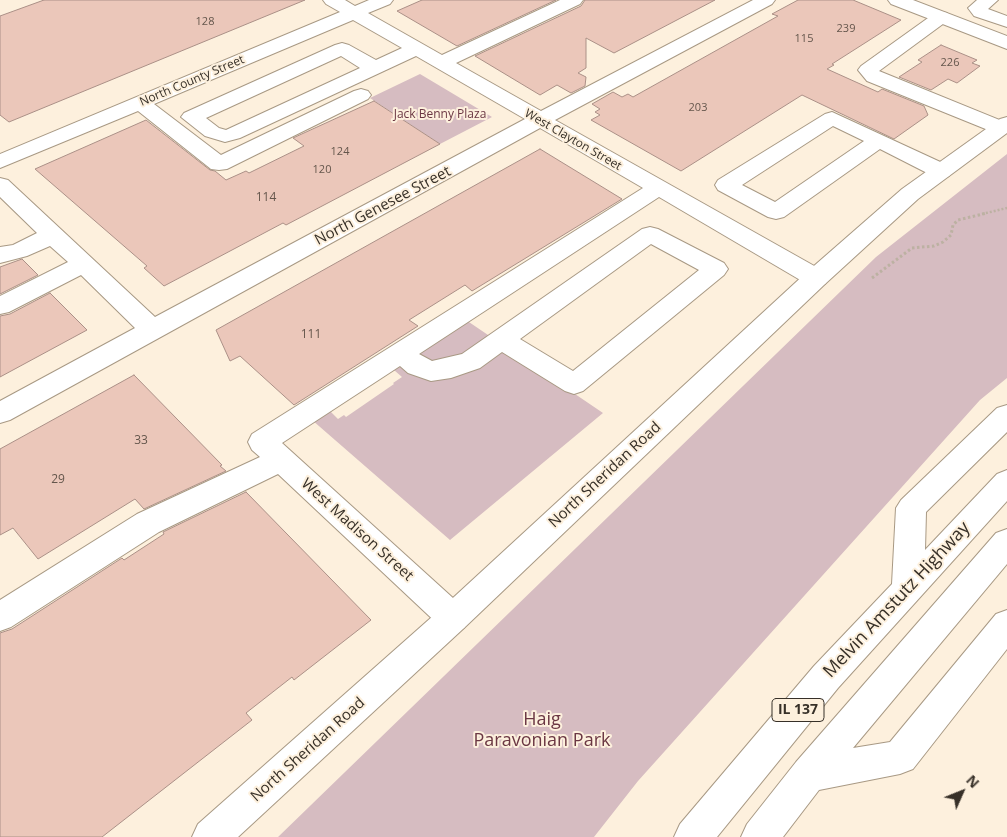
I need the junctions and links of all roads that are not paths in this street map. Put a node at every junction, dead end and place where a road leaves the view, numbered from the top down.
1 (332, 0) edge
2 (384, 0) edge
3 (574, 0) edge
4 (766, 0) edge
5 (897, 0) edge
6 (984, 6) edge
7 (354, 13) junction
8 (941, 17) junction
9 (1007, 22) edge
10 (960, 25) junction
11 (1007, 43) edge
12 (416, 49) junction
13 (438, 61) junction
14 (375, 68) junction
15 (140, 103) junction
16 (540, 121) junction
17 (1004, 125) edge
18 (878, 140) junction
19 (0, 162) edge
20 (941, 171) junction
21 (0, 185) edge
22 (658, 188) junction
23 (665, 217) junction
24 (719, 223) junction
25 (54, 235) junction
26 (681, 250) junction
27 (0, 255) edge
28 (84, 264) junction
29 (816, 278) junction
30 (0, 306) edge
31 (153, 330) junction
32 (502, 340) junction
33 (400, 353) junction
34 (0, 413) edge
35 (1007, 415) edge
36 (271, 451) junction
37 (1007, 482) edge
38 (1007, 542) edge
39 (908, 587) junction
40 (0, 617) edge
41 (453, 618) junction
42 (1007, 624) edge
43 (809, 774) junction
44 (212, 837) edge
45 (693, 837) edge
46 (760, 837) edge

1 - 7 main road, West Clayton Street
2 - 7 main road, North County Street
3 - 13 main road
4 - 16 main road, North Genesee Street
5 - 8 main road
6 - 9 main road
6 - 10 main road
7 - 12 main road, West Clayton Street
7 - 15 main road, North County Street
8 - 10 main road
8 - 17 main road
10 - 11 main road
12 - 13 main road, West Clayton Street
12 - 14 main road
13 - 15 main road
13 - 16 main road, West Clayton Street
14 - 14 main road
15 - 19 main road, North County Street
16 - 22 main road, West Clayton Street
16 - 31 main road, North Genesee Street
17 - 20 main road, North Sheridan Road
18 - 18 main road
18 - 20 main road
20 - 29 main road, North Sheridan Road
21 - 25 main road
22 - 23 main road, West Clayton Street
22 - 33 main road
23 - 24 main road, West Clayton Street
23 - 26 main road
23 - 32 main road
24 - 26 main road
24 - 29 main road, West Clayton Street
25 - 27 main road
25 - 28 main road
26 - 32 main road
28 - 30 main road
28 - 31 main road
29 - 41 main road, North Sheridan Road
31 - 34 main road, North Genesee Street
32 - 33 main road
33 - 36 main road
35 - 39 main road
36 - 40 main road
36 - 41 main road, West Madison Street
37 - 39 main road, Melvin Amstutz Highway / IL 137
38 - 43 main road, IL 137
39 - 45 main road, Melvin Amstutz Highway / IL 137
41 - 44 main road, North Sheridan Road
42 - 43 main road
43 - 46 main road, IL 137

